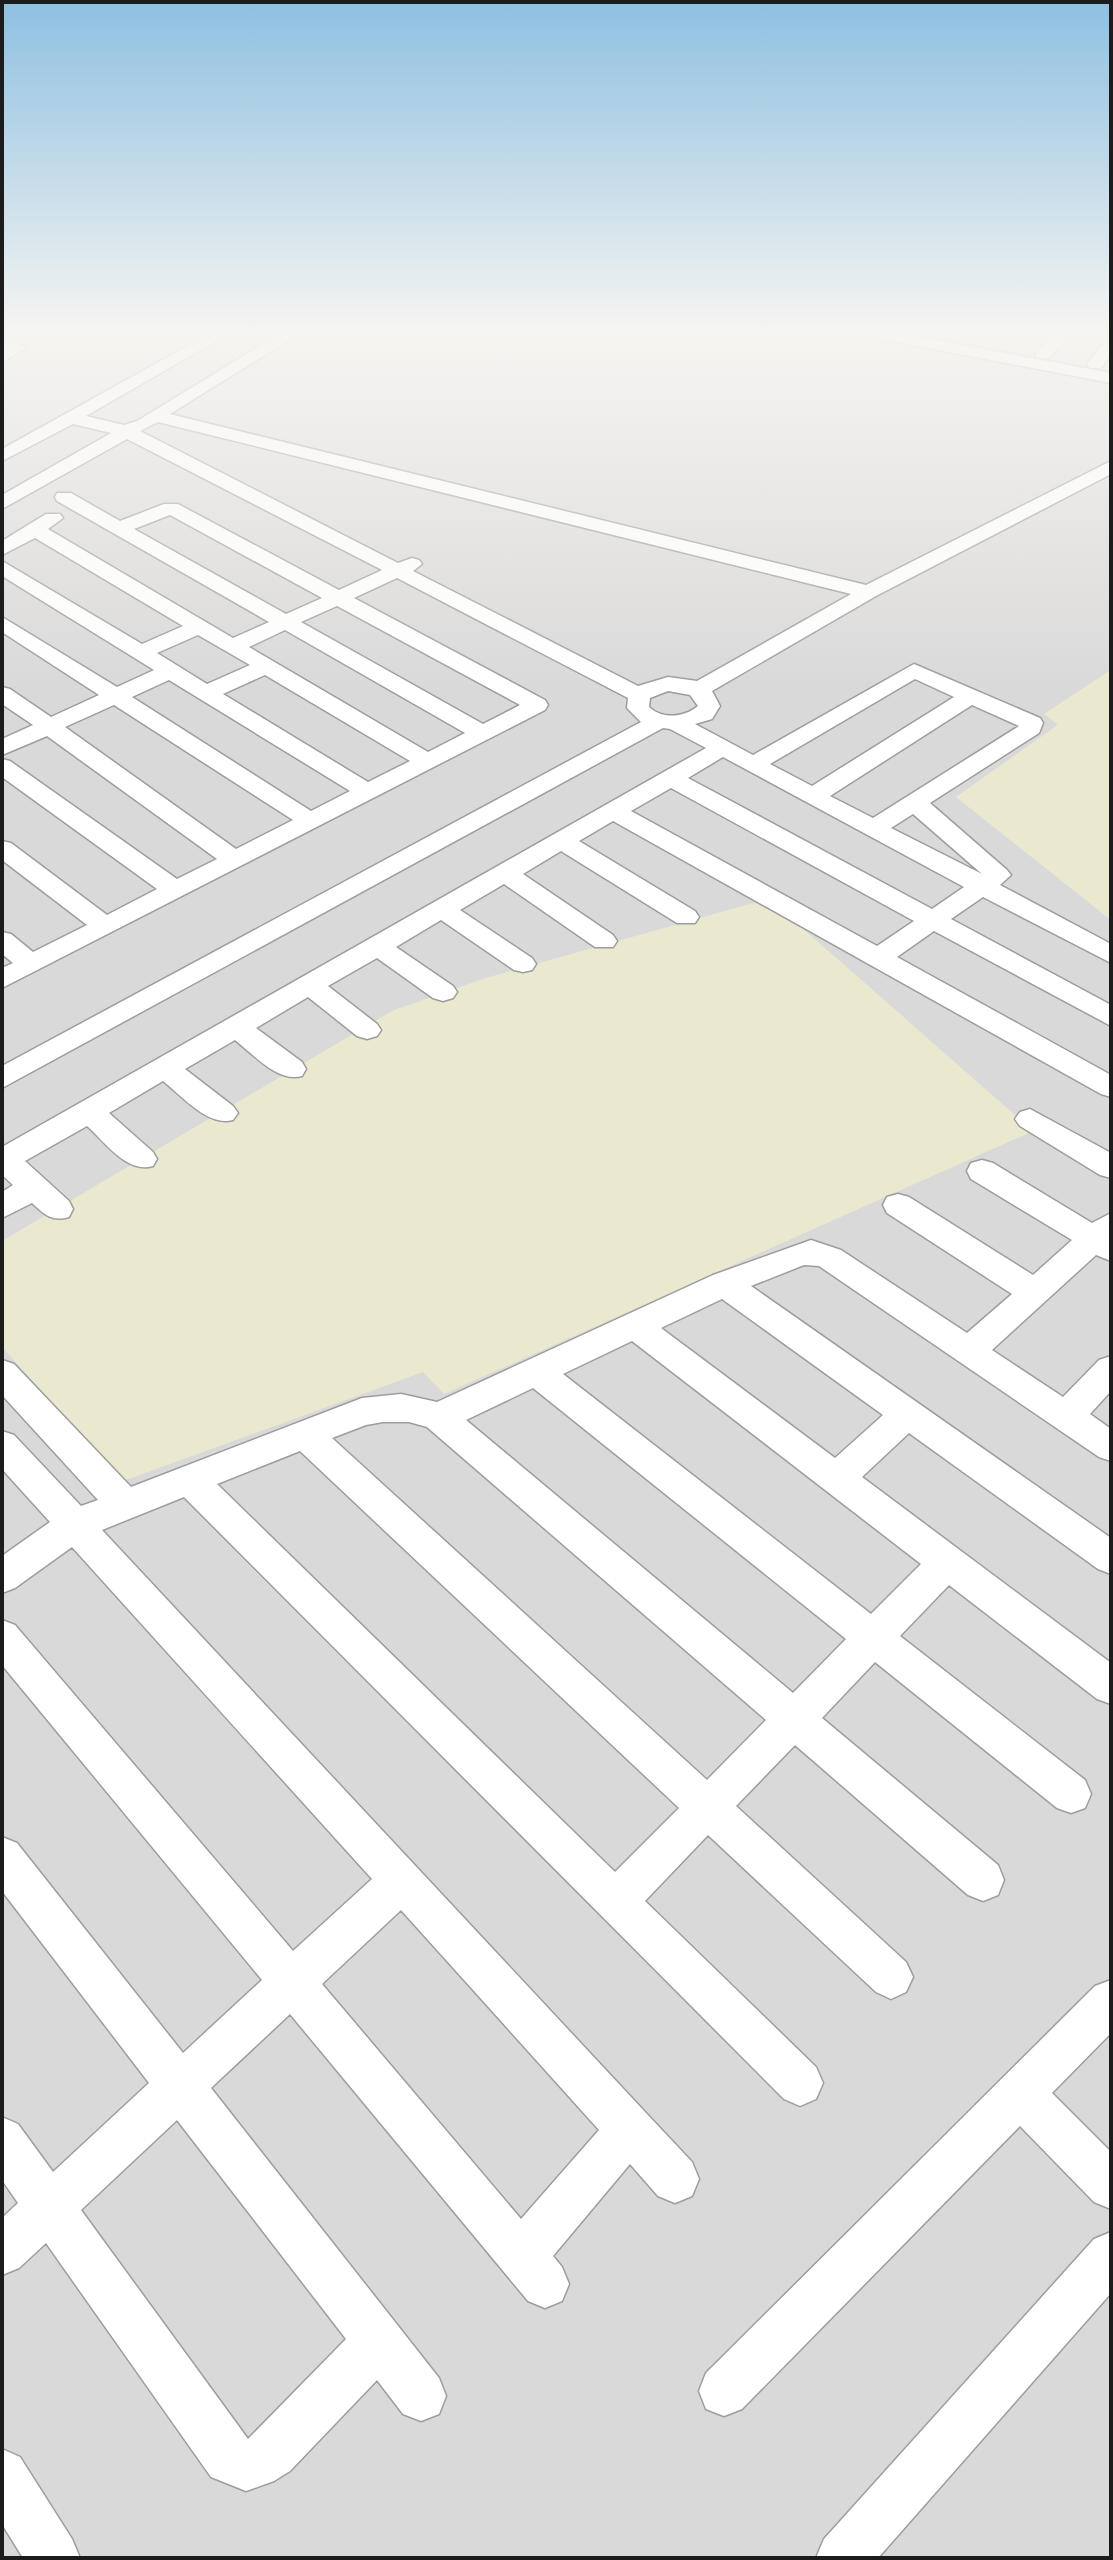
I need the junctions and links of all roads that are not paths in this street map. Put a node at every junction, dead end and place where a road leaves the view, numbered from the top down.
1 (90, 452) edge
2 (193, 452) edge
3 (264, 452) edge
4 (1109, 469) edge
5 (2, 503) edge
6 (118, 528) junction
7 (34, 529) junction
8 (2, 549) edge
9 (2, 567) edge
10 (406, 567) junction
11 (869, 592) junction
12 (339, 598) junction
13 (285, 622) junction
14 (2, 623) edge
15 (199, 626) junction
16 (233, 646) junction
17 (141, 653) junction
18 (266, 666) junction
19 (170, 671) junction
20 (698, 690) junction
21 (206, 693) junction
22 (2, 694) edge
23 (972, 695) junction
24 (116, 696) junction
25 (653, 707) junction
26 (49, 727) junction
27 (482, 733) junction
28 (2, 748) edge
29 (723, 748) junction
30 (427, 761) junction
31 (753, 764) junction
32 (2, 766) edge
33 (671, 778) junction
34 (367, 792) junction
35 (813, 796) junction
36 (914, 802) junction
37 (613, 811) junction
38 (310, 821) junction
39 (874, 828) junction
40 (561, 841) junction
41 (2, 848) edge
42 (234, 860) junction
43 (505, 873) junction
44 (983, 887) junction
45 (175, 890) junction
46 (442, 909) junction
47 (686, 917) dead end
48 (933, 921) junction
49 (105, 926) junction
50 (2, 940) edge
51 (604, 941) dead end
52 (378, 946) junction
53 (1111, 955) edge
54 (879, 957) junction
55 (31, 964) junction
56 (523, 964) dead end
57 (2, 979) edge
58 (310, 985) junction
59 (443, 992) dead end
60 (1111, 1017) edge
61 (236, 1027) junction
62 (367, 1030) dead end
63 (2, 1053) edge
64 (165, 1068) junction
65 (292, 1069) dead end
66 (2, 1078) edge
67 (1111, 1087) edge
68 (89, 1111) junction
69 (223, 1113) dead end
70 (1030, 1119) dead end
71 (142, 1159) dead end
72 (4, 1160) edge
73 (1111, 1167) edge
74 (982, 1171) dead end
75 (33, 1187) junction
76 (898, 1205) dead end
77 (2, 1207) edge
78 (58, 1209) dead end
79 (1105, 1237) edge
80 (724, 1284) junction
81 (1034, 1292) junction
82 (635, 1326) junction
83 (969, 1351) junction
84 (1111, 1369) edge
85 (537, 1372) junction
86 (2, 1373) edge
87 (907, 1414) junction
88 (439, 1417) junction
89 (1066, 1417) junction
90 (303, 1433) junction
91 (2, 1445) edge
92 (1111, 1447) edge
93 (837, 1478) junction
94 (188, 1479) junction
95 (124, 1504) junction
96 (74, 1525) junction
97 (1111, 1558) edge
98 (948, 1561) junction
99 (2, 1577) edge
100 (2, 1637) edge
101 (873, 1637) junction
102 (1111, 1686) edge
103 (793, 1719) junction
104 (1071, 1794) dead end
105 (708, 1807) junction
106 (2, 1857) edge
107 (983, 1880) dead end
108 (401, 1881) junction
109 (616, 1901) junction
110 (891, 1977) dead end
111 (292, 1982) junction
112 (1111, 2002) edge
113 (800, 2083) dead end
114 (180, 2086) junction
115 (1021, 2094) junction
116 (630, 2129) junction
117 (2, 2140) edge
118 (675, 2179) dead end
119 (1111, 2185) edge
120 (49, 2208) junction
121 (2, 2251) edge
122 (1111, 2256) edge
123 (378, 2342) junction
124 (724, 2391) dead end
125 (421, 2396) dead end
126 (2, 2475) edge
127 (53, 2558) edge
128 (843, 2558) edge

1 - 5 street
2 - 10 street
3 - 11 street
4 - 11 street
6 - 7 street
6 - 12 street
6 - 13 street
7 - 8 street
7 - 15 street
9 - 17 street
10 - 12 street
10 - 25 street
11 - 20 street
12 - 13 street
12 - 27 street
13 - 16 street
13 - 27 street
14 - 24 street
15 - 16 street
15 - 17 street
16 - 18 street
17 - 19 street
18 - 21 street
18 - 30 street
19 - 21 street
19 - 24 street
20 - 25 street
20 - 25 street
21 - 34 street
22 - 26 street
23 - 31 street
23 - 35 street
23 - 36 street
24 - 26 street
24 - 38 street
25 - 29 street
25 - 63 street
25 - 66 street
26 - 28 street
26 - 42 street
27 - 30 street
29 - 31 street
29 - 33 street
30 - 34 street
31 - 35 street
32 - 45 street
33 - 37 street
33 - 48 street
34 - 38 street
35 - 39 street
36 - 39 street
36 - 44 street
37 - 40 street
37 - 54 street
38 - 42 street
39 - 44 street
40 - 43 street
40 - 47 street
41 - 49 street
42 - 45 street
43 - 46 street
43 - 51 street
44 - 48 street
44 - 53 street
45 - 49 street
46 - 52 street
46 - 56 street
48 - 54 street
48 - 60 street
49 - 55 street
50 - 55 street
52 - 58 street
52 - 59 street
54 - 67 street
55 - 57 street
58 - 61 street
58 - 62 street
61 - 64 street
61 - 65 street
64 - 68 street
64 - 69 street
68 - 71 street
68 - 72 street
70 - 73 street
72 - 75 street
74 - 79 street
75 - 77 street
75 - 78 street
76 - 81 street
79 - 81 street
80 - 82 street
80 - 83 street
80 - 87 street
81 - 83 street
82 - 85 street
82 - 93 street
83 - 89 street
84 - 89 street
85 - 88 street
85 - 101 street
86 - 95 street
87 - 93 street
87 - 97 street
88 - 90 street
88 - 103 street
89 - 92 street
90 - 94 street
90 - 105 street
91 - 96 street
93 - 98 street
94 - 95 street
94 - 109 street
95 - 96 street
96 - 99 street
96 - 108 street
98 - 101 street
98 - 102 street
100 - 111 street
101 - 103 street
101 - 104 street
103 - 105 street
103 - 107 street
105 - 109 street
105 - 110 street
106 - 114 street
108 - 111 street
108 - 116 street
109 - 113 street
111 - 114 street
111 - 116 street
112 - 115 street
114 - 120 street
114 - 123 street
115 - 119 street
115 - 124 street
116 - 118 street
117 - 120 street
120 - 121 street
120 - 123 street
122 - 128 street
123 - 125 street
126 - 127 street

